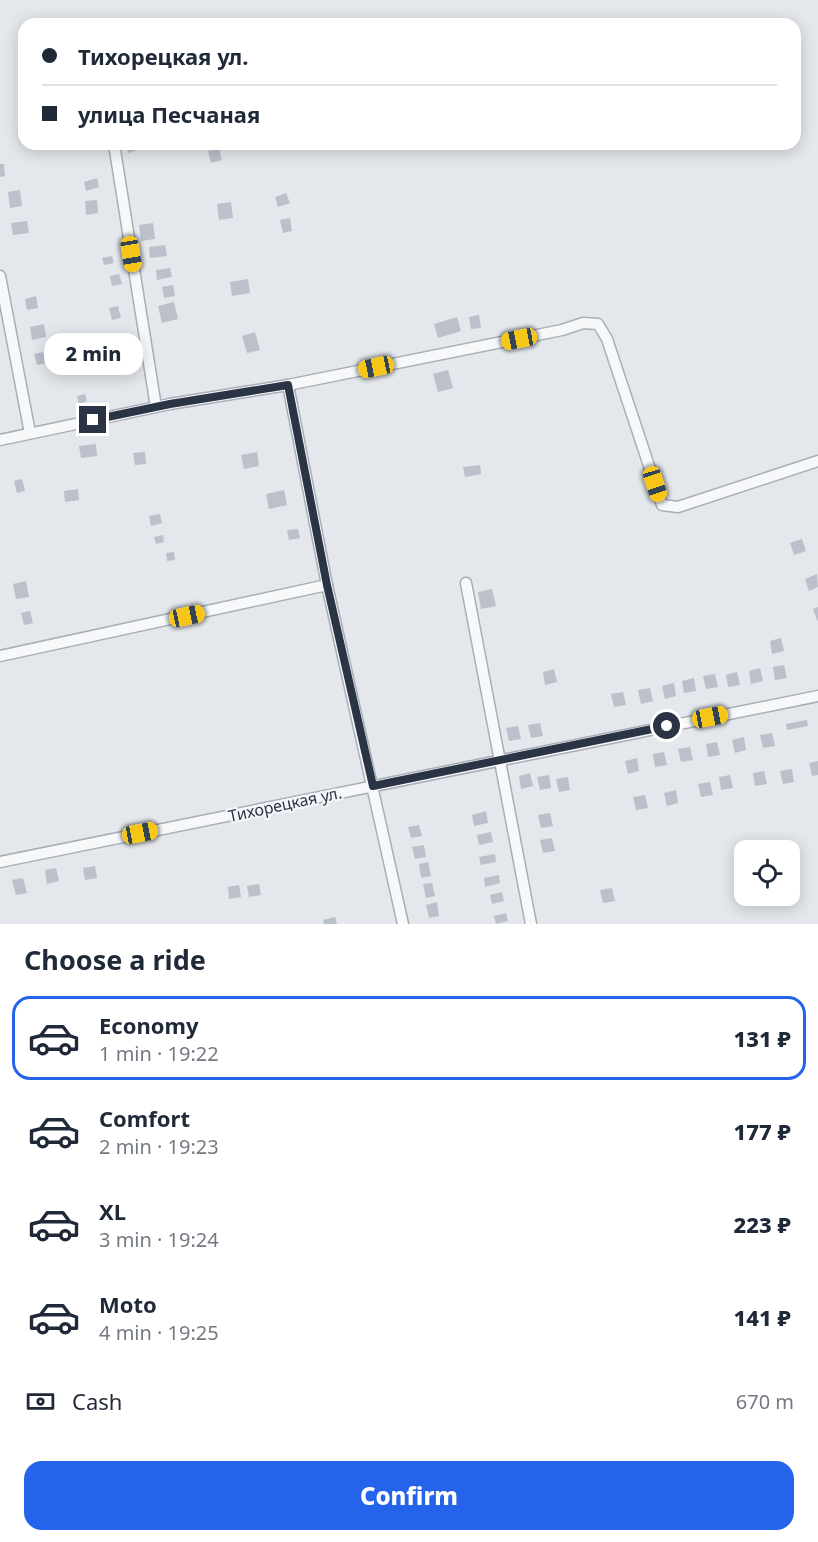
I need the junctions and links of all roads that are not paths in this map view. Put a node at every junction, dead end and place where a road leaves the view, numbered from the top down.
1 (115, 150) edge
2 (0, 276) edge
3 (288, 385) junction
4 (156, 407) junction
5 (30, 434) junction
6 (0, 440) edge
7 (818, 461) edge
8 (466, 583) dead end
9 (327, 585) junction
10 (0, 656) edge
11 (818, 696) edge
12 (500, 760) junction
13 (373, 786) junction
14 (0, 862) edge
15 (404, 924) edge
16 (531, 924) edge

1 - 4 street
2 - 5 street
3 - 4 street
3 - 7 street
3 - 9 street
4 - 5 street
5 - 6 street
8 - 12 street
9 - 10 street
9 - 13 street
11 - 12 street, Тихорецкая ул.
12 - 13 street, Тихорецкая ул.
12 - 16 street
13 - 14 street, Тихорецкая ул.
13 - 15 street

